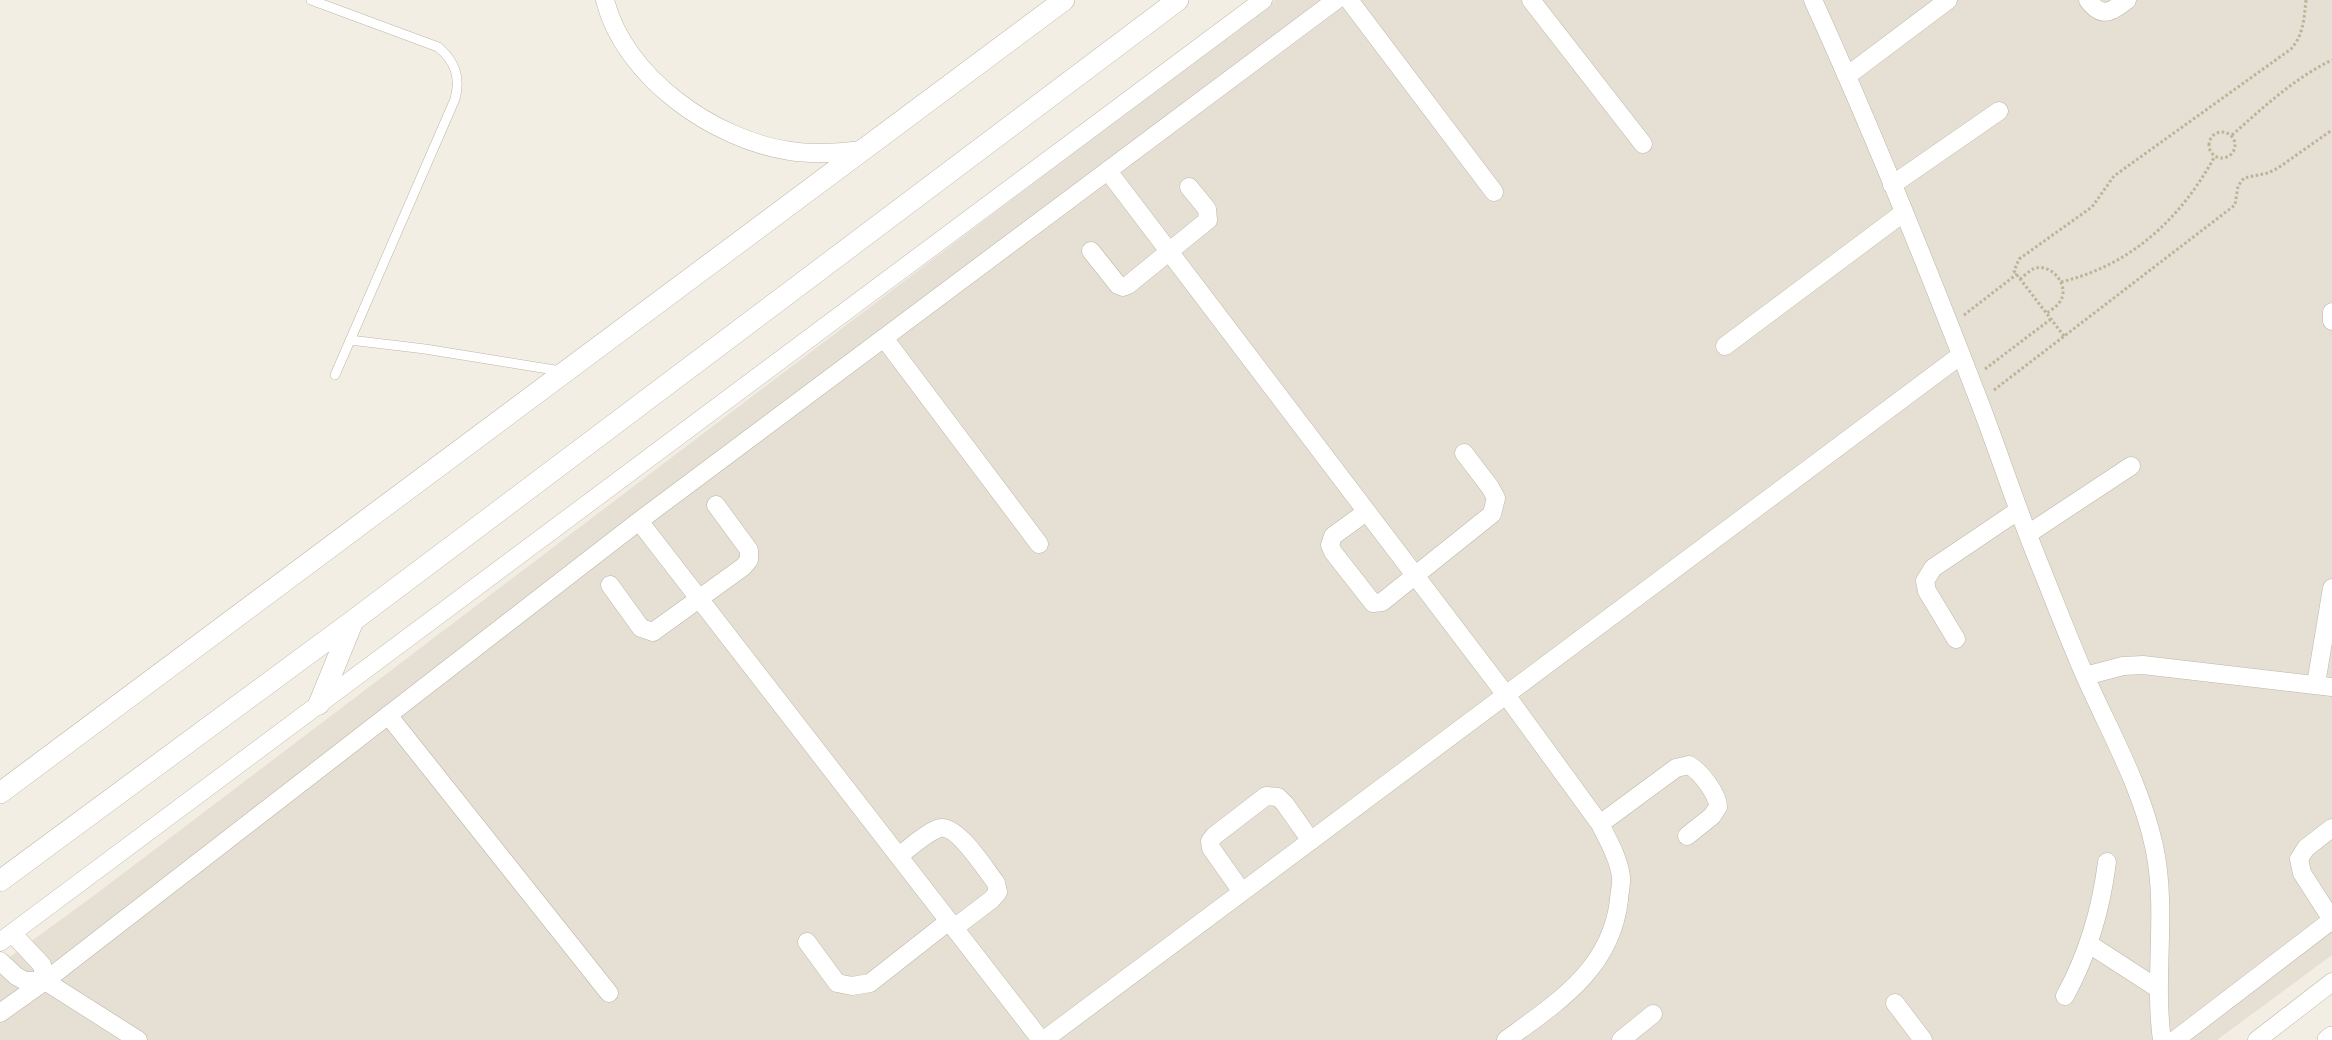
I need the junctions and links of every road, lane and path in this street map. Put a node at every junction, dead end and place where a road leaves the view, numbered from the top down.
1 (311, 0) edge
2 (604, 0) edge
3 (1064, 0) edge
4 (1178, 0) edge
5 (1262, 0) edge
6 (1336, 0) edge
7 (1349, 0) edge
8 (1531, 0) edge
9 (1813, 0) edge
10 (1948, 0) edge
11 (2088, 0) edge
12 (2127, 0) edge
13 (2306, 0) edge
14 (2332, 60) edge
15 (1847, 76) junction
16 (1999, 111) dead end
17 (2332, 130) edge
18 (2232, 135) junction
19 (1643, 144) dead end
20 (862, 150) junction
21 (2216, 156) junction
22 (1108, 171) junction
23 (1892, 185) junction
24 (1189, 187) dead end
25 (1494, 192) dead end
26 (1903, 213) junction
27 (1091, 251) dead end
28 (1170, 252) junction
29 (2017, 274) junction
30 (2020, 279) junction
31 (2061, 282) junction
32 (2332, 312) edge
33 (2047, 313) junction
34 (2051, 318) junction
35 (2332, 321) edge
36 (1949, 326) junction
37 (2064, 336) junction
38 (884, 338) junction
39 (350, 340) junction
40 (1725, 346) dead end
41 (1961, 356) junction
42 (564, 372) junction
43 (335, 375) dead end
44 (1971, 380) junction
45 (1979, 400) junction
46 (1464, 453) dead end
47 (2131, 466) dead end
48 (716, 505) dead end
49 (2019, 510) junction
50 (1366, 512) junction
51 (640, 521) junction
52 (2028, 534) junction
53 (1039, 544) dead end
54 (1415, 576) junction
55 (610, 585) dead end
56 (2332, 588) edge
57 (700, 599) junction
58 (354, 620) junction
59 (1956, 638) dead end
60 (2085, 676) junction
61 (2324, 686) edge
62 (1506, 695) junction
63 (319, 704) junction
64 (388, 715) junction
65 (0, 793) edge
66 (1600, 824) junction
67 (2332, 828) edge
68 (1687, 836) dead end
69 (1311, 841) junction
70 (898, 856) junction
71 (2107, 862) dead end
72 (0, 880) edge
73 (1242, 892) junction
74 (2332, 920) edge
75 (952, 925) junction
76 (6, 938) edge
77 (807, 942) dead end
78 (2089, 944) junction
79 (0, 961) edge
80 (45, 981) junction
81 (2332, 982) edge
82 (2158, 988) junction
83 (609, 993) dead end
84 (2065, 996) dead end
85 (1895, 1003) dead end
86 (0, 1014) edge
87 (1653, 1014) dead end
88 (1526, 1034) edge
89 (2332, 1037) edge
90 (138, 1040) edge
91 (1042, 1040) edge
92 (1506, 1040) edge
93 (1621, 1040) edge
94 (1923, 1040) edge
95 (2162, 1040) edge
96 (2175, 1040) edge
97 (2257, 1040) edge
98 (2328, 1040) edge

1 - 39 lane
2 - 20 street
3 - 20 street
4 - 58 street
5 - 63 street
6 - 22 street
7 - 25 street
8 - 19 street
9 - 15 street
10 - 15 street
11 - 12 street
13 - 29 path
14 - 18 path
15 - 23 street
16 - 23 street
17 - 37 path
18 - 21 path
18 - 21 path
20 - 42 street
21 - 31 path
22 - 28 street
22 - 38 street
23 - 26 street
24 - 28 street
26 - 36 street
26 - 40 street
27 - 28 street
28 - 50 street
29 - 30 path
29 - 36 path
30 - 31 path
30 - 33 path
31 - 33 path
32 - 35 street
33 - 34 path
34 - 37 path
34 - 44 path
36 - 41 street
37 - 45 path
38 - 51 street
38 - 53 street
39 - 42 lane
39 - 43 lane
41 - 44 street
41 - 62 street
42 - 65 street
44 - 45 street
45 - 49 street
46 - 54 street
47 - 52 street
48 - 57 street
49 - 52 street
49 - 59 street
50 - 54 street
50 - 54 street
51 - 57 street
51 - 64 street
52 - 60 street
54 - 62 street
55 - 57 street
56 - 61 street
57 - 70 street
58 - 63 street
58 - 72 street
60 - 61 street
60 - 82 street
62 - 66 street
62 - 69 street
63 - 76 street
64 - 80 street
64 - 83 street
66 - 68 street
66 - 88 street
67 - 74 street
69 - 73 street
69 - 73 street
70 - 75 street
70 - 75 street
71 - 78 street
73 - 91 street
74 - 96 street
75 - 77 street
75 - 91 street
76 - 80 street
78 - 82 street
78 - 84 street
79 - 80 street
80 - 86 street
80 - 90 street
81 - 97 street
82 - 95 street
85 - 94 street
87 - 93 street
88 - 92 street
89 - 98 street

